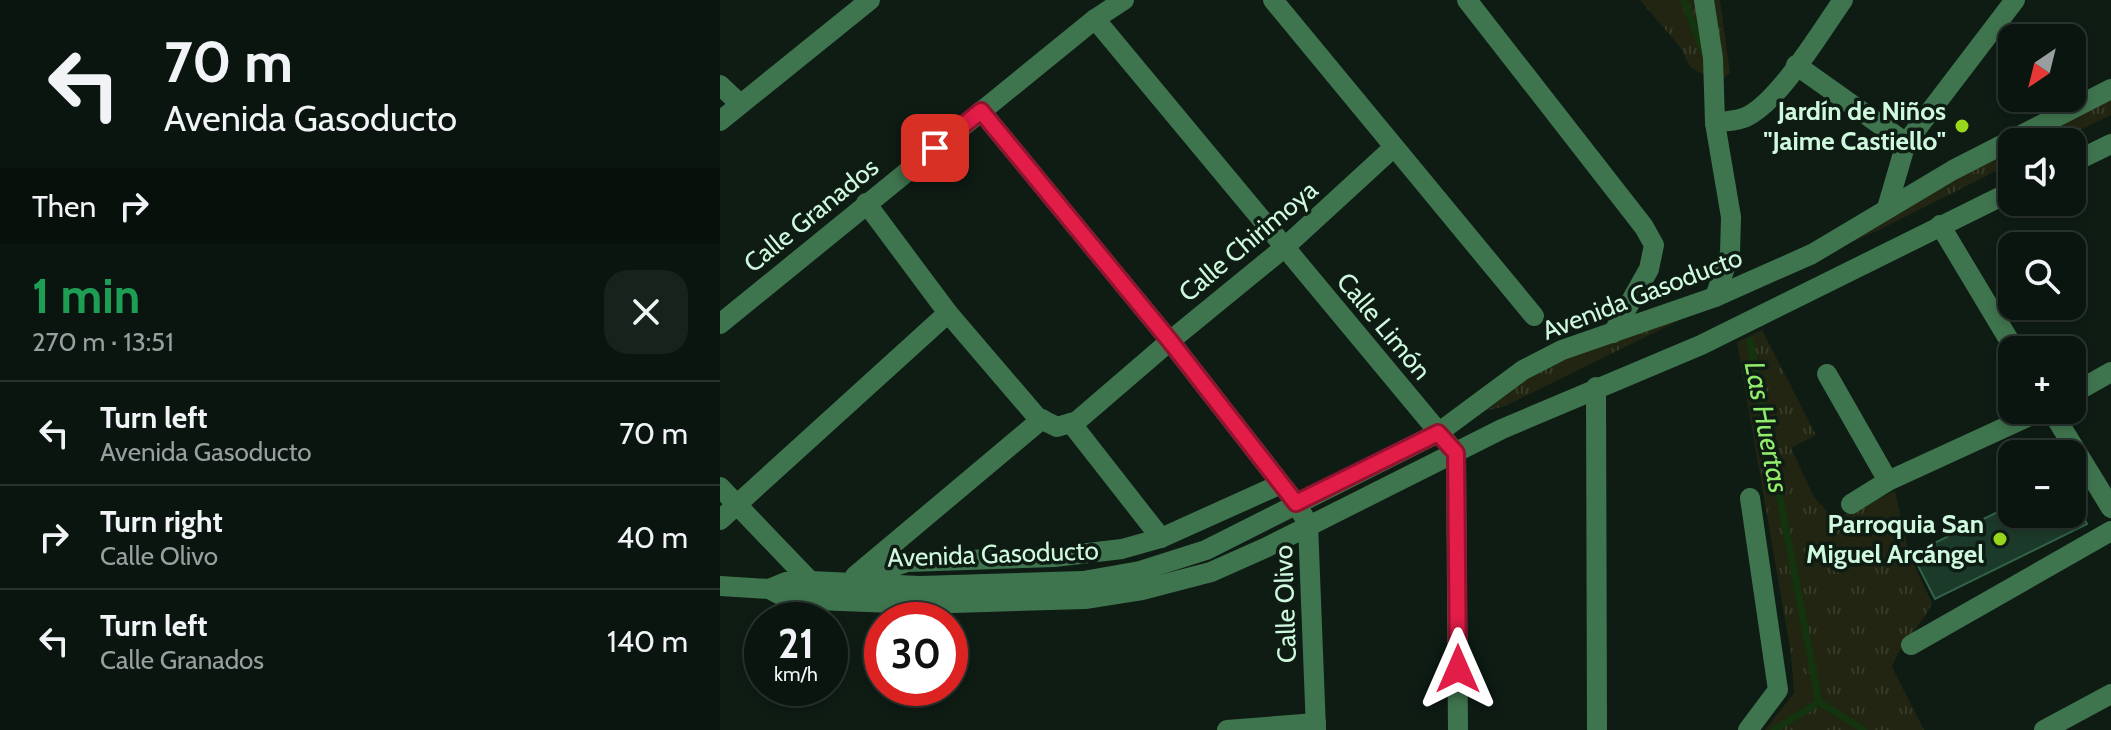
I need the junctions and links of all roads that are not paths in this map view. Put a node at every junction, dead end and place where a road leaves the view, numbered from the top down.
1 (870, 0) edge
2 (1124, 0) edge
3 (1273, 0) edge
4 (1467, 0) edge
5 (1704, 0) edge
6 (1843, 0) edge
7 (2015, 0) edge
8 (1095, 19) junction
9 (1796, 65) junction
10 (720, 85) edge
11 (2111, 89) edge
12 (740, 104) junction
13 (981, 111) junction
14 (720, 121) edge
15 (1715, 123) junction
16 (1906, 143) junction
17 (2111, 144) edge
18 (1394, 147) junction
19 (2086, 156) edge
20 (1998, 198) edge
21 (866, 203) junction
22 (1887, 208) junction
23 (1940, 225) junction
24 (1285, 247) junction
25 (1715, 297) junction
26 (948, 313) junction
27 (1534, 316) dead end
28 (720, 324) edge
29 (1613, 333) junction
30 (2007, 336) edge
31 (1170, 341) junction
32 (2111, 372) edge
33 (1827, 374) dead end
34 (2086, 386) edge
35 (1596, 387) junction
36 (1056, 423) junction
37 (2012, 424) edge
38 (2060, 424) edge
39 (1438, 433) junction
40 (1456, 453) junction
41 (1888, 481) junction
42 (1281, 484) junction
43 (720, 487) edge
44 (1750, 498) dead end
45 (738, 503) junction
46 (1296, 503) junction
47 (1851, 504) dead end
48 (2111, 508) edge
49 (720, 520) edge
50 (1308, 524) junction
51 (2111, 531) edge
52 (1161, 538) junction
53 (810, 581) junction
54 (846, 583) junction
55 (720, 586) edge
56 (769, 589) junction
57 (1911, 645) dead end
58 (2111, 694) edge
59 (1316, 727) edge
60 (1750, 729) edge
61 (1227, 730) edge
62 (1458, 730) edge
63 (1597, 730) edge
64 (2044, 730) edge

1 - 12 street
2 - 8 street, Calle Granados
3 - 18 street
4 - 29 street
5 - 15 street
6 - 9 street
7 - 16 street
8 - 13 street, Calle Granados
8 - 24 street, Calle Limón
9 - 15 street
9 - 16 street
10 - 12 street
11 - 22 street, Avenida Gasoducto
12 - 14 street
13 - 21 street, Calle Granados
13 - 31 street, Calle Olivo
15 - 25 street
16 - 22 street
17 - 19 street
18 - 24 street, Calle Chirimoya
18 - 27 street
20 - 23 street, Avenida Gasoducto
21 - 26 street
21 - 28 street, Calle Granados
22 - 25 street, Avenida Gasoducto
23 - 30 street
23 - 35 street, Avenida Gasoducto
24 - 31 street, Calle Chirimoya
24 - 39 street, Calle Limón
25 - 29 street, Avenida Gasoducto
26 - 36 street
26 - 45 street
29 - 39 street, Avenida Gasoducto
31 - 36 street, Calle Chirimoya
31 - 42 street, Calle Olivo
32 - 34 street
33 - 41 street
35 - 40 street, Avenida Gasoducto
35 - 63 street
36 - 52 street
36 - 54 street, Calle Chirimoya
37 - 41 street
38 - 48 street
39 - 40 street, Calle Limón
39 - 46 street, Avenida Gasoducto
40 - 50 street, Avenida Gasoducto
40 - 62 street
41 - 47 street
42 - 46 street, Calle Olivo
42 - 52 street
43 - 45 street
44 - 60 street
45 - 49 street
45 - 53 street
46 - 50 street, Calle Olivo
46 - 54 street, Avenida Gasoducto
50 - 56 street, Avenida Gasoducto
50 - 59 street, Calle Olivo
51 - 57 street
52 - 54 street
53 - 54 street, Avenida Gasoducto
53 - 56 street, Avenida Gasoducto
55 - 56 street, Avenida Gasoducto
58 - 64 street
59 - 61 street

